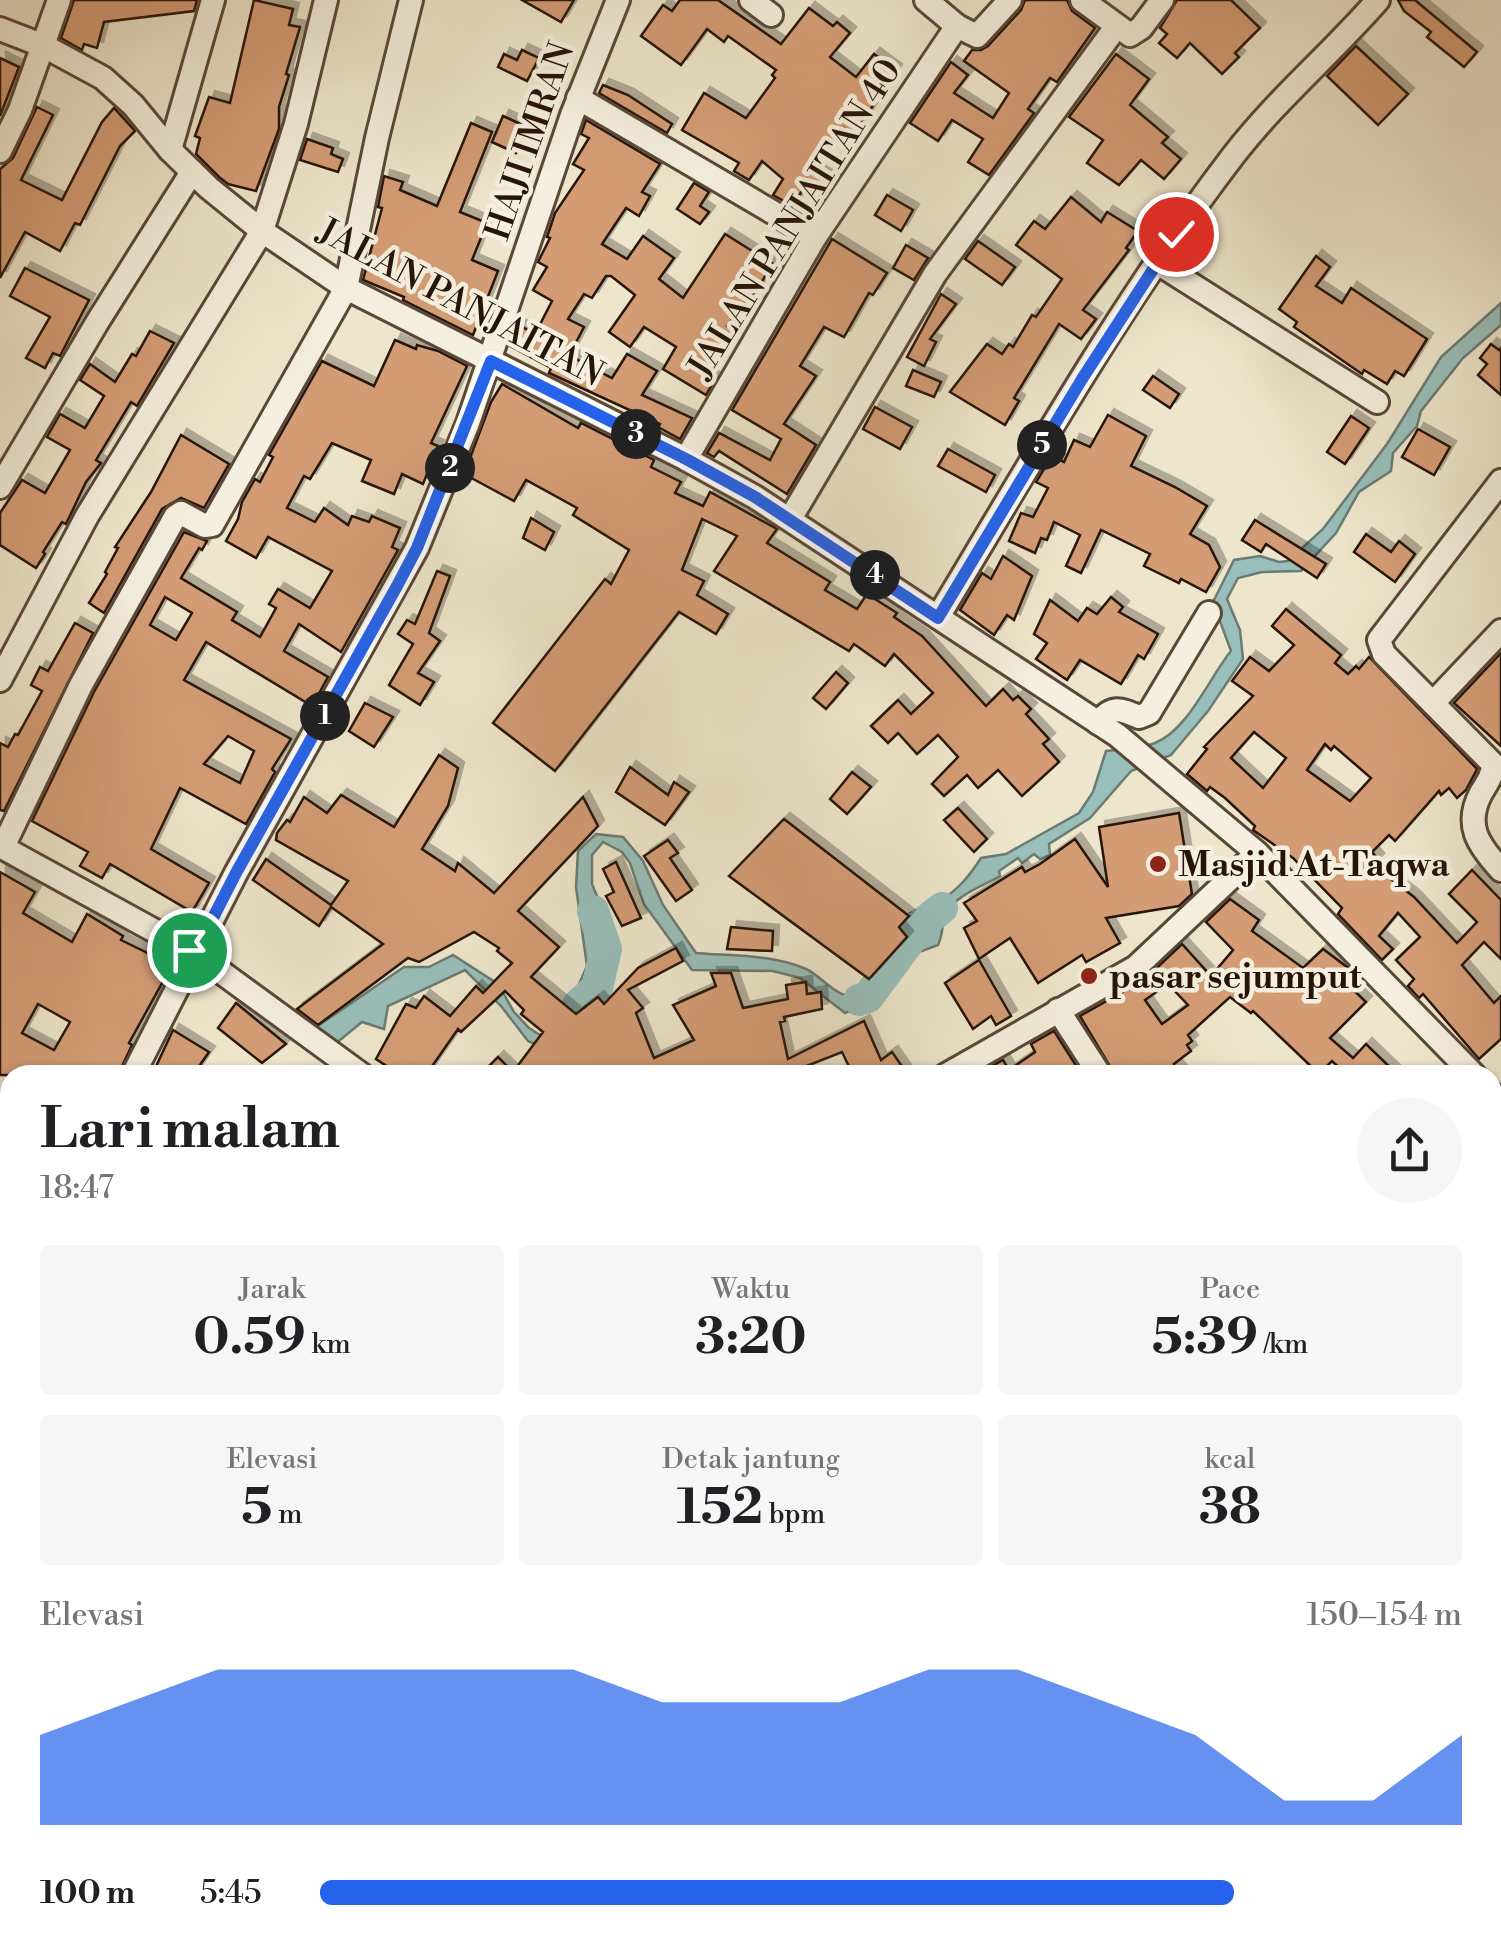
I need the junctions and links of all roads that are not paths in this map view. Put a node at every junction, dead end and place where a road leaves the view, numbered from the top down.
1 (59, 0) edge
2 (213, 0) edge
3 (326, 0) edge
4 (412, 0) edge
5 (618, 0) edge
6 (751, 0) edge
7 (926, 0) edge
8 (1010, 0) edge
9 (1082, 0) edge
10 (1162, 0) edge
11 (1378, 0) edge
12 (772, 15) dead end
13 (958, 26) junction
14 (1116, 27) junction
15 (0, 29) edge
16 (44, 46) junction
17 (578, 98) junction
18 (0, 150) edge
19 (170, 150) junction
20 (192, 172) junction
21 (262, 232) junction
22 (815, 237) junction
23 (1156, 262) junction
24 (346, 288) junction
25 (491, 361) junction
26 (1377, 402) dead end
27 (686, 459) junction
28 (1501, 480) edge
29 (0, 486) edge
30 (790, 519) junction
31 (1209, 613) dead end
32 (938, 618) junction
33 (1501, 632) edge
34 (0, 680) edge
35 (1434, 704) junction
36 (1108, 729) junction
37 (2, 846) edge
38 (1257, 853) junction
39 (1501, 870) edge
40 (195, 953) junction
41 (1058, 1010) junction
42 (138, 1065) edge
43 (349, 1065) edge
44 (963, 1065) edge
45 (1094, 1065) edge
46 (1464, 1065) edge

1 - 16 street
2 - 19 street
3 - 21 street
4 - 24 street
5 - 17 street, HAJI IMRAN
6 - 12 street
7 - 13 street
8 - 13 street
9 - 14 street
10 - 14 street
11 - 23 street
13 - 22 street, JALAN PANJAITAN 40
14 - 30 street
15 - 16 street, JALAN PANJAITAN
16 - 18 street
16 - 19 street, JALAN PANJAITAN
17 - 22 street
17 - 25 street, HAJI IMRAN
19 - 20 street, JALAN PANJAITAN
20 - 21 street, JALAN PANJAITAN
20 - 29 street
21 - 24 street, JALAN PANJAITAN
21 - 34 street
22 - 27 street, JALAN PANJAITAN 40
23 - 26 street
23 - 32 street
24 - 25 street, JALAN PANJAITAN
24 - 37 street
25 - 27 street, JALAN PANJAITAN
25 - 40 street, HAJI IMRAN
27 - 30 street, JALAN PANJAITAN
28 - 35 street
30 - 32 street, JALAN PANJAITAN
31 - 36 street
32 - 36 street, JALAN PANJAITAN
33 - 35 street
35 - 39 street
36 - 38 street, JALAN PANJAITAN
37 - 40 street
38 - 41 street
38 - 46 street, JALAN PANJAITAN
40 - 42 street, HAJI IMRAN
40 - 43 street
41 - 44 street
41 - 45 street

